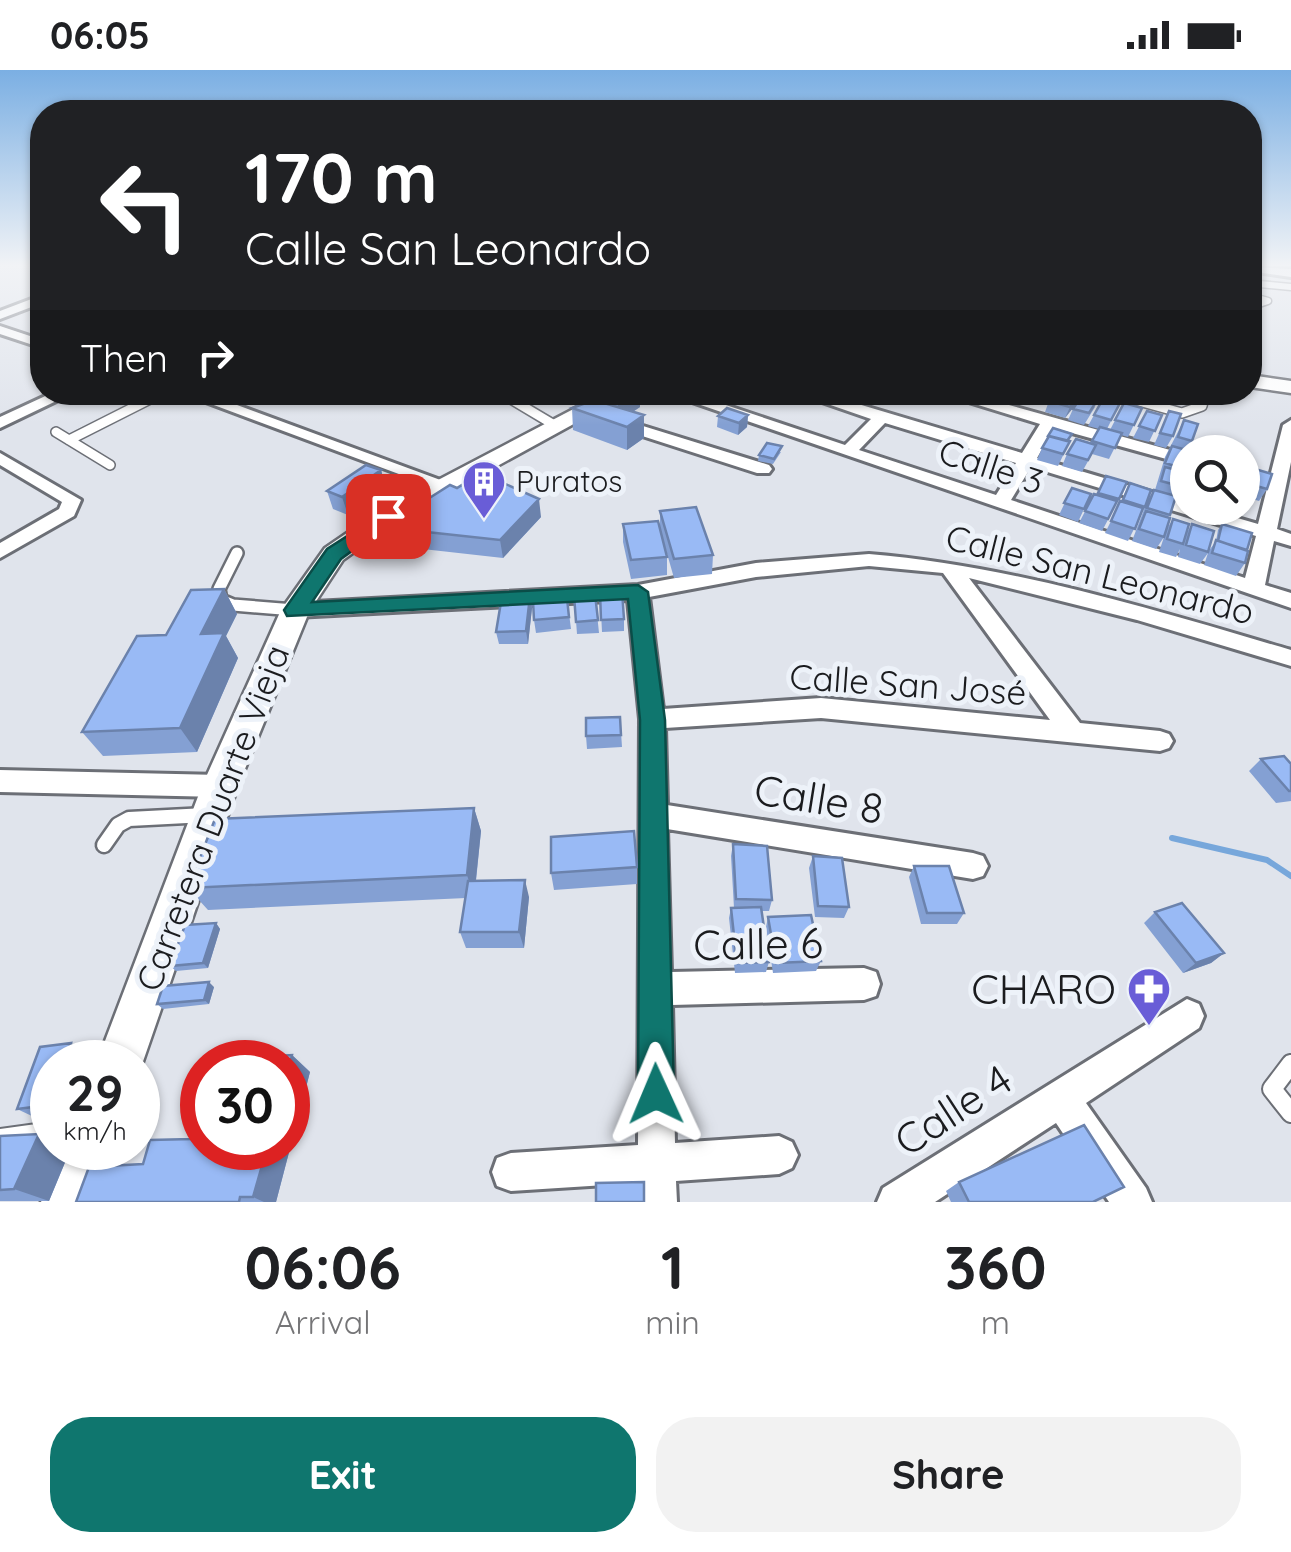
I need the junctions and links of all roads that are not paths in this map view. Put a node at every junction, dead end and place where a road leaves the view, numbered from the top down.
1 (0, 330) edge
2 (30, 340) edge
3 (1262, 379) edge
4 (1291, 383) edge
5 (39, 405) edge
6 (138, 405) edge
7 (222, 405) edge
8 (521, 405) edge
9 (596, 405) edge
10 (708, 405) edge
11 (840, 405) edge
12 (988, 405) edge
13 (1153, 405) edge
14 (1202, 405) edge
15 (582, 412) junction
16 (881, 418) junction
17 (0, 423) edge
18 (1049, 423) junction
19 (1291, 425) edge
20 (556, 426) junction
21 (56, 432) dead end
22 (69, 440) junction
23 (847, 453) junction
24 (1170, 455) edge
25 (0, 458) edge
26 (1025, 460) junction
27 (110, 466) dead end
28 (763, 469) dead end
29 (1276, 484) edge
30 (446, 485) junction
31 (1000, 504) junction
32 (1266, 532) junction
33 (1291, 540) edge
34 (0, 552) edge
35 (238, 553) dead end
36 (949, 567) junction
37 (1252, 589) junction
38 (638, 592) junction
39 (1291, 601) edge
40 (295, 610) junction
41 (1291, 658) edge
42 (652, 720) junction
43 (1072, 731) junction
44 (1160, 741) dead end
45 (0, 781) edge
46 (215, 800) junction
47 (653, 815) junction
48 (104, 845) dead end
49 (973, 866) dead end
50 (864, 984) dead end
51 (655, 990) junction
52 (1188, 1016) dead end
53 (128, 1040) edge
54 (1291, 1064) edge
55 (1060, 1097) junction
56 (1291, 1113) edge
57 (30, 1134) edge
58 (0, 1138) edge
59 (778, 1155) dead end
60 (80, 1170) edge
61 (511, 1172) dead end
62 (657, 1183) edge
63 (67, 1202) edge
64 (897, 1202) edge
65 (1132, 1202) edge

1 - 2 street
3 - 4 main road
5 - 17 street
6 - 22 lane
7 - 30 street
8 - 20 lane
9 - 15 main road, Carretera Duarte Vieja
10 - 23 street, Calle 3
11 - 16 street
12 - 18 street
13 - 14 lane
15 - 20 main road, Carretera Duarte Vieja
15 - 28 street
16 - 23 street
16 - 26 street
18 - 24 street
18 - 26 street
19 - 29 street
20 - 30 main road, Carretera Duarte Vieja
21 - 22 lane
22 - 27 lane
23 - 31 street, Calle 3
25 - 34 street
26 - 31 street
26 - 32 street
29 - 32 street
30 - 40 main road, Carretera Duarte Vieja
31 - 37 street, Calle 3
32 - 33 street
32 - 37 street
35 - 40 lane
36 - 38 street, Calle San Leonardo
36 - 41 street, Calle San Leonardo
36 - 43 street
37 - 39 street, Calle 3
38 - 40 street, Calle San Leonardo
38 - 42 street
40 - 46 main road, Carretera Duarte Vieja
42 - 43 street, Calle San José
42 - 47 street
43 - 44 street, Calle San José
45 - 46 street
46 - 48 lane
46 - 53 main road, Carretera Duarte Vieja
47 - 49 street, Calle 8
47 - 51 street
50 - 51 street, Calle 6
51 - 62 street
52 - 55 street, Calle 4
54 - 56 lane
55 - 64 street, Calle 4
55 - 65 street, Calle 4
57 - 58 lane
59 - 62 street
60 - 63 main road
61 - 62 street

